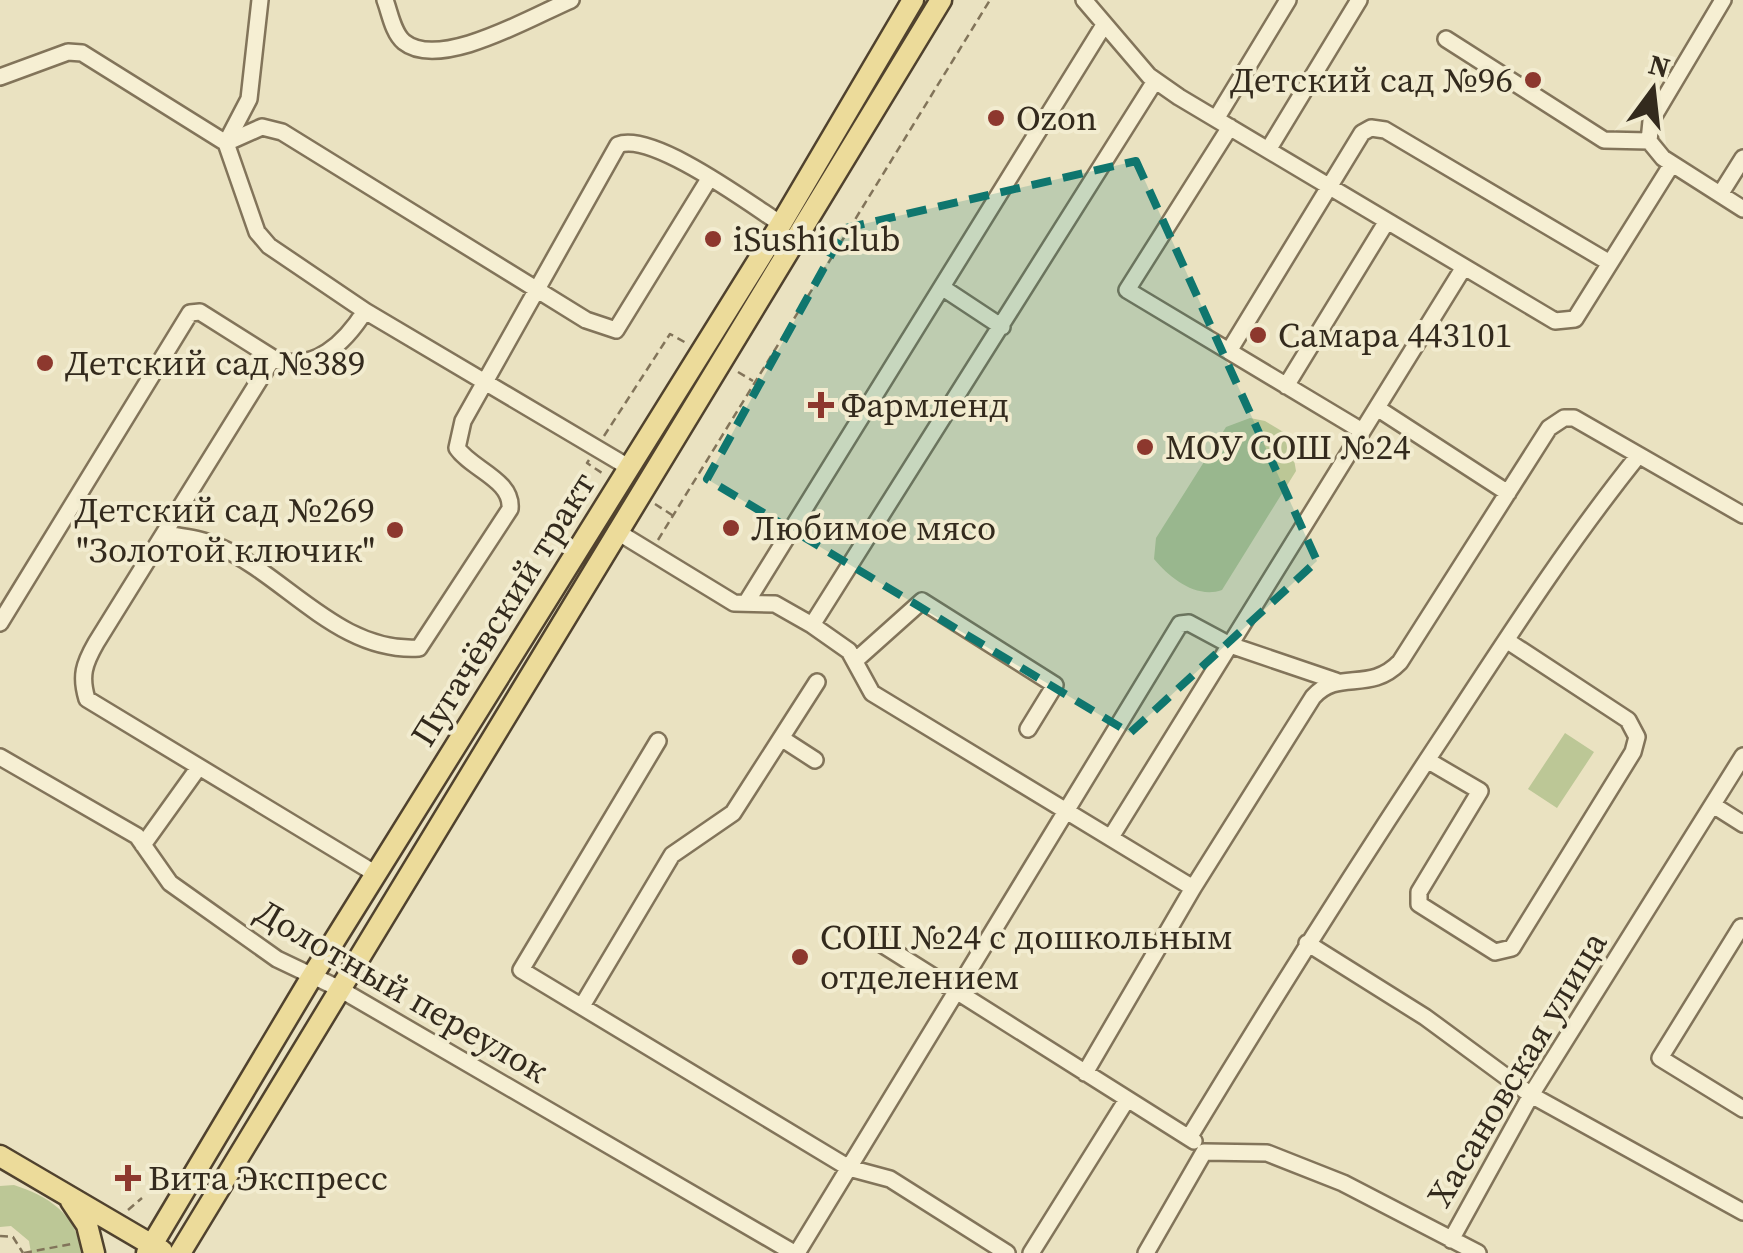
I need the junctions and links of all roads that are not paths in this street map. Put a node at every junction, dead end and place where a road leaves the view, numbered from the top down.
1 (260, 0) edge
2 (385, 0) edge
3 (571, 0) edge
4 (913, 0) edge
5 (941, 0) edge
6 (1084, 0) edge
7 (1288, 0) edge
8 (1359, 0) edge
9 (1723, 0) edge
10 (1104, 25) junction
11 (1446, 40) dead end
12 (0, 78) edge
13 (1155, 80) junction
14 (1223, 123) junction
15 (1649, 140) junction
16 (226, 142) junction
17 (1268, 150) junction
18 (1743, 158) edge
19 (1672, 164) junction
20 (710, 179) junction
21 (1328, 186) junction
22 (1721, 194) junction
23 (1743, 209) edge
24 (1386, 221) junction
25 (782, 224) junction
26 (1610, 263) junction
27 (1464, 267) junction
28 (943, 288) junction
29 (538, 290) junction
30 (366, 311) junction
31 (1002, 327) junction
32 (1229, 351) junction
33 (273, 358) junction
34 (486, 383) junction
35 (1286, 386) junction
36 (1376, 408) junction
37 (1362, 431) junction
38 (1638, 456) junction
39 (630, 468) junction
40 (1508, 493) junction
41 (1743, 514) edge
42 (616, 531) junction
43 (166, 534) junction
44 (746, 603) junction
45 (0, 623) edge
46 (812, 626) junction
47 (1506, 640) junction
48 (1230, 645) junction
49 (856, 660) junction
50 (1336, 681) junction
51 (817, 682) dead end
52 (1028, 729) dead end
53 (781, 738) junction
54 (658, 742) dead end
55 (1743, 756) edge
56 (0, 757) edge
57 (815, 760) dead end
58 (1427, 760) junction
59 (199, 766) junction
60 (1713, 804) junction
61 (1066, 810) junction
62 (1743, 824) edge
63 (1111, 837) junction
64 (143, 844) junction
65 (376, 874) junction
66 (1193, 888) junction
67 (1740, 927) dead end
68 (880, 943) dead end
69 (1306, 943) junction
70 (311, 978) junction
71 (338, 988) junction
72 (956, 991) junction
73 (582, 1006) junction
74 (1085, 1073) junction
75 (1531, 1096) junction
76 (1126, 1100) junction
77 (1743, 1110) edge
78 (1190, 1136) junction
79 (1204, 1152) junction
80 (0, 1156) edge
81 (849, 1168) junction
82 (0, 1170) edge
83 (30, 1172) junction
84 (62, 1192) junction
85 (1743, 1212) edge
86 (1451, 1240) junction
87 (156, 1250) edge
88 (94, 1253) edge
89 (180, 1253) edge
90 (796, 1253) edge
91 (1008, 1253) edge
92 (1032, 1253) edge
93 (1146, 1253) edge
94 (1478, 1253) edge

1 - 16 street
2 - 3 street
4 - 25 main road, Пугачёвский тракт
5 - 42 main road, Пугачёвский тракт
6 - 10 street
7 - 14 street
8 - 17 street
9 - 15 street
10 - 13 street
10 - 28 street
11 - 15 street
12 - 16 street
13 - 14 street
13 - 31 street
14 - 17 street
14 - 32 street
15 - 19 street
16 - 29 street
16 - 30 street
17 - 21 street
18 - 22 street
19 - 22 street
19 - 26 street
20 - 25 street
20 - 29 street
20 - 29 street
21 - 24 street
21 - 26 street
21 - 32 street
22 - 23 street
24 - 27 street
24 - 35 street
25 - 39 main road, Пугачёвский тракт
26 - 27 street
27 - 36 street
28 - 31 street
28 - 44 street
29 - 34 street
30 - 33 street
30 - 34 street
31 - 46 street
32 - 35 street
33 - 43 street
33 - 45 street
34 - 39 street
34 - 43 street
35 - 37 street
36 - 37 street
36 - 40 street
37 - 48 street
38 - 40 street
38 - 41 street
38 - 47 street
39 - 65 main road, Пугачёвский тракт
40 - 50 street
42 - 44 street
42 - 71 main road, Пугачёвский тракт
43 - 59 street
44 - 46 street
46 - 49 street
47 - 58 street
47 - 58 street
48 - 50 street
48 - 61 street
48 - 63 street
49 - 52 street
49 - 61 street
50 - 66 street
51 - 53 street
53 - 57 street
53 - 73 street
54 - 73 street
55 - 60 street, Хасановская улица
56 - 64 street, Долотный переулок
58 - 69 street
59 - 64 street
59 - 65 street
60 - 62 street
60 - 75 street, Хасановская улица
61 - 63 street
61 - 72 street
63 - 66 street
64 - 70 street, Долотный переулок
65 - 70 main road, Пугачёвский тракт
66 - 74 street
67 - 77 street
68 - 72 street
69 - 75 street
69 - 78 street
70 - 71 street, Долотный переулок
70 - 87 main road, Пугачёвский тракт
71 - 89 main road, Пугачёвский тракт
71 - 90 street, Долотный переулок
72 - 74 street
72 - 81 street
73 - 81 street
74 - 76 street
75 - 85 street
75 - 86 street, Хасановская улица
76 - 78 street
76 - 92 street
78 - 79 street
79 - 86 street, Хасановская улица
79 - 93 street
80 - 83 main road
81 - 90 street
81 - 91 street
82 - 83 main road
83 - 84 main road
84 - 87 main road
84 - 88 main road
86 - 94 street

